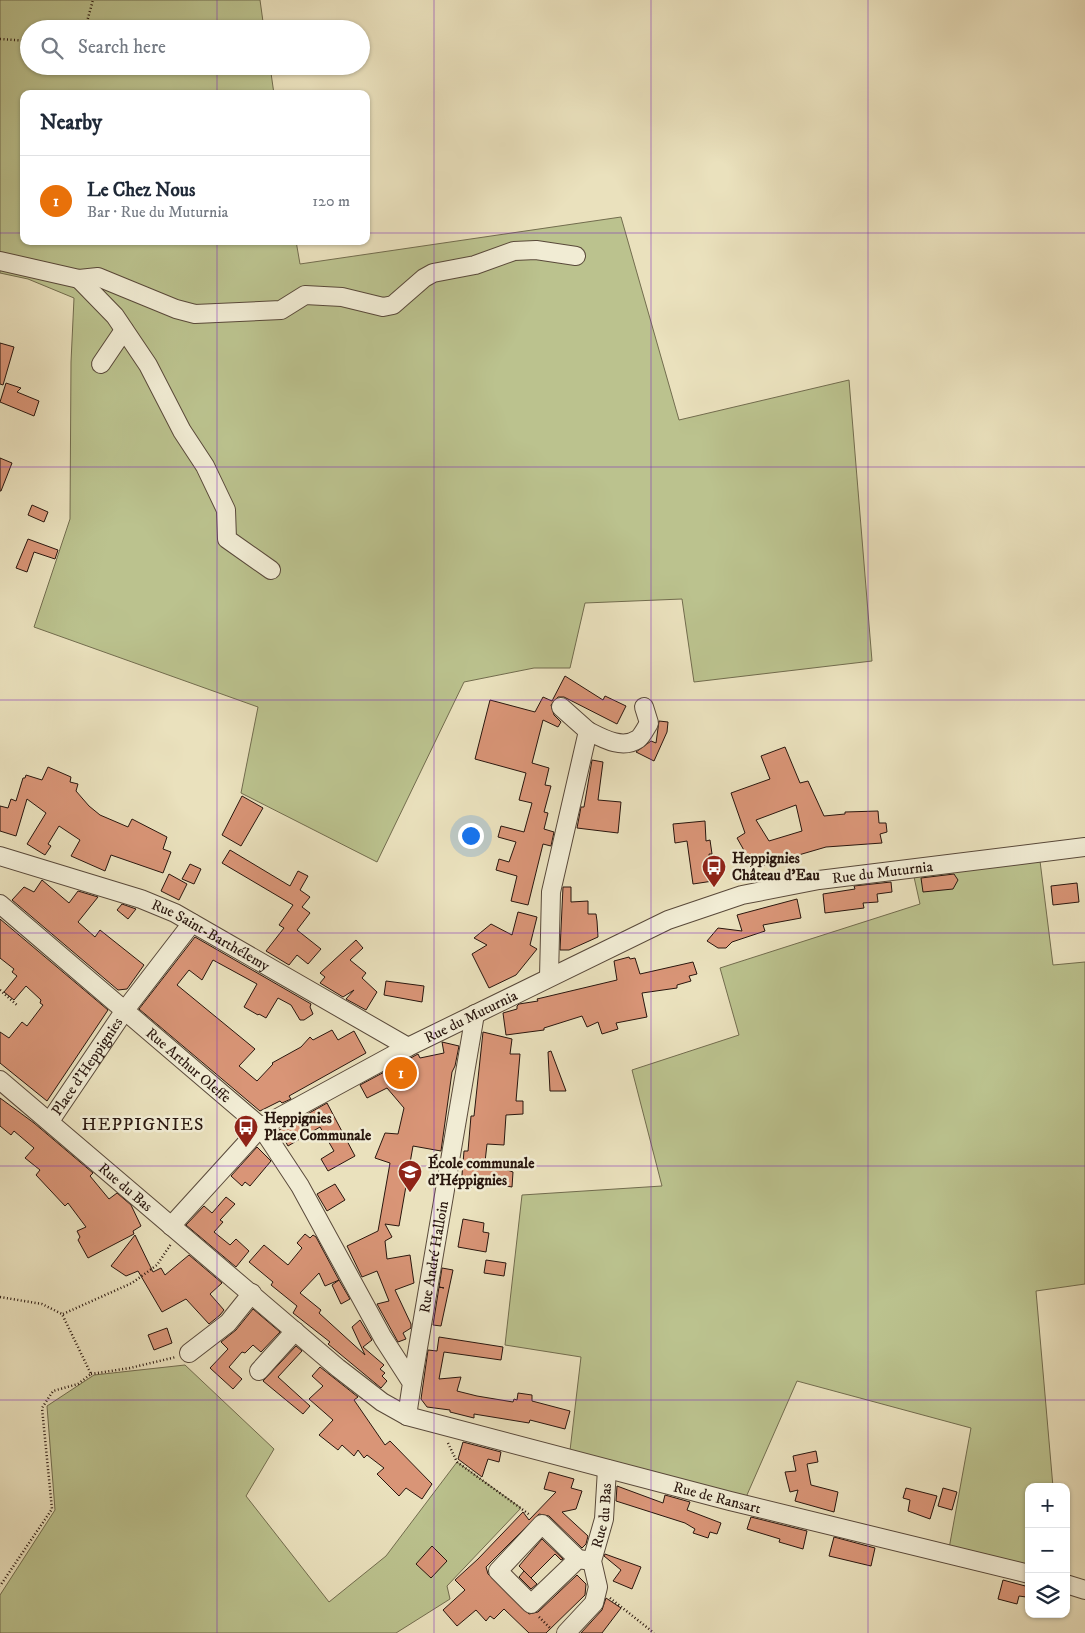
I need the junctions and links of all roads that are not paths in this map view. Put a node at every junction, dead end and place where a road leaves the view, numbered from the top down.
1 (576, 256) dead end
2 (0, 261) edge
3 (78, 278) junction
4 (124, 330) junction
5 (101, 364) dead end
6 (271, 570) dead end
7 (644, 707) dead end
8 (561, 708) dead end
9 (588, 731) junction
10 (1085, 847) edge
11 (0, 856) edge
12 (0, 904) edge
13 (192, 923) junction
14 (549, 977) junction
15 (125, 1010) junction
16 (475, 1014) junction
17 (408, 1047) junction
18 (0, 1080) edge
19 (50, 1121) junction
20 (261, 1127) junction
21 (175, 1229) junction
22 (252, 1293) junction
23 (295, 1331) junction
24 (190, 1354) road end
25 (259, 1371) dead end
26 (412, 1383) junction
27 (407, 1416) junction
28 (607, 1469) junction
29 (585, 1560) junction
30 (1025, 1573) edge
31 (1070, 1585) edge
32 (1085, 1590) edge
33 (560, 1632) edge

1 - 3 street
2 - 3 street
3 - 4 street
4 - 5 street
4 - 6 street
7 - 9 street
8 - 9 street
9 - 14 street
10 - 14 street, Rue du Muturnia
11 - 13 street, Rue Saint-Barthélemy
12 - 15 street, Rue Arthur Oleffe
13 - 15 street, Place d'Heppignies
13 - 17 street, Rue Saint-Barthélemy
14 - 16 street, Rue du Muturnia
15 - 19 street, Place d'Heppignies
15 - 20 street, Rue Arthur Oleffe
16 - 17 street, Rue du Muturnia
16 - 26 street, Rue André Halloin
17 - 20 street, Rue du Muturnia
18 - 19 street, Rue du Bas
19 - 21 street, Rue du Bas
20 - 21 street
20 - 26 street, Rue Arthur Oleffe
21 - 22 street, Rue du Bas
22 - 23 street, Rue du Bas
22 - 24 street
23 - 25 street
23 - 27 street, Rue du Bas
26 - 27 street
27 - 28 street, Rue de Ransart
28 - 29 street, Rue du Bas
28 - 30 street, Rue de Ransart
29 - 29 street, Rue du Bas
29 - 33 street, Rue du Bas
31 - 32 street

